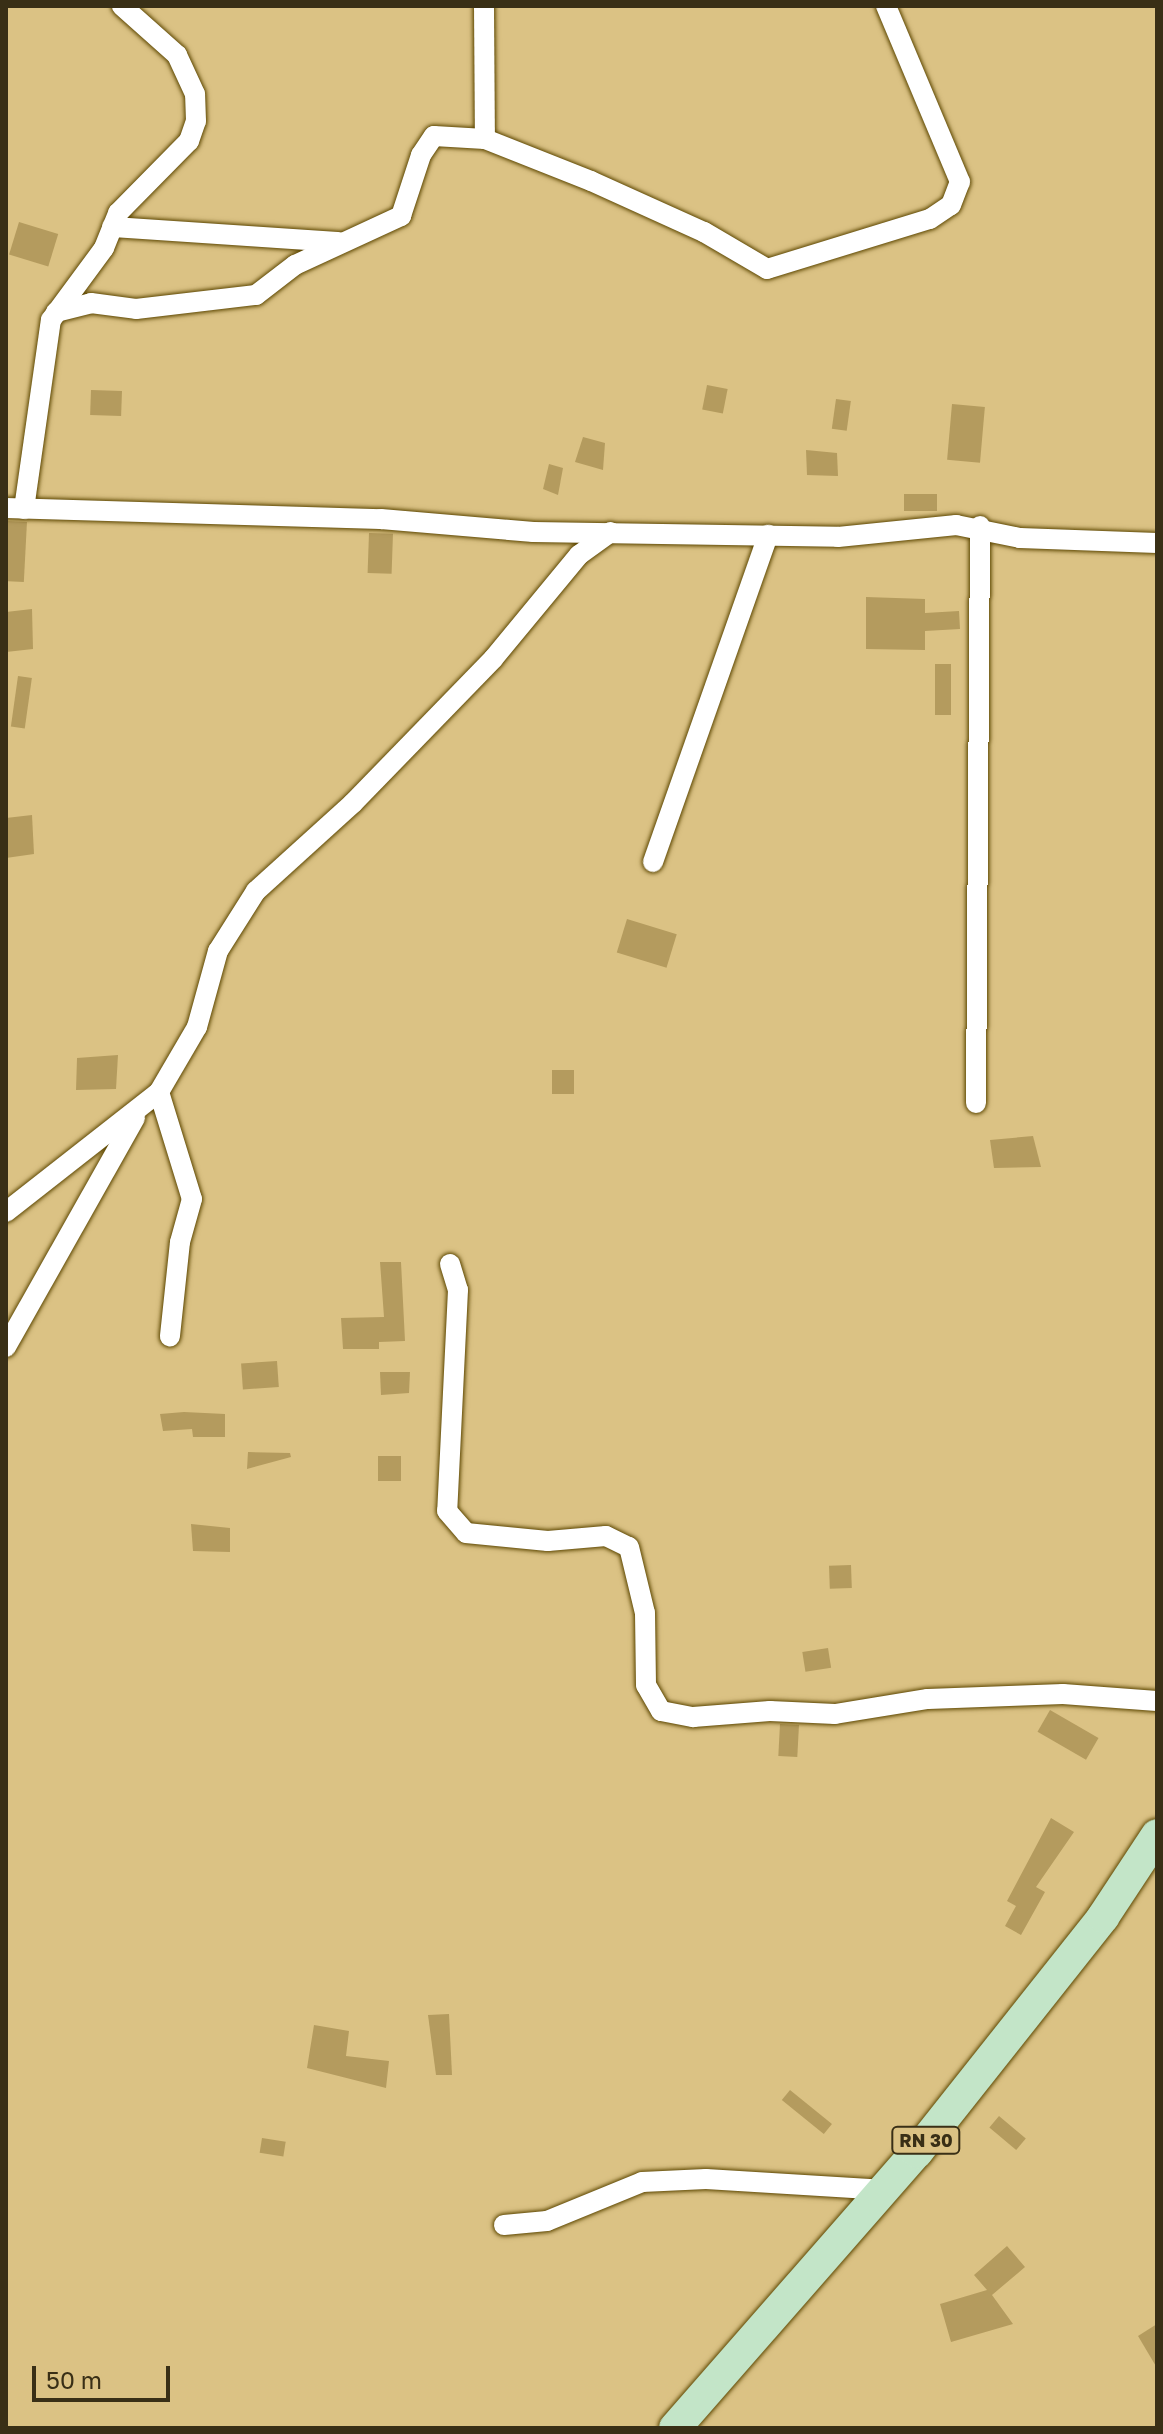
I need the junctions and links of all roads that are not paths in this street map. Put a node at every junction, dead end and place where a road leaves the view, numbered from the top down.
1 (122, 6) edge
2 (484, 6) edge
3 (886, 6) edge
4 (485, 139) junction
5 (112, 227) junction
6 (339, 242) junction
7 (56, 312) junction
8 (15, 509) edge
9 (980, 526) junction
10 (611, 532) junction
11 (768, 535) junction
12 (1157, 543) edge
13 (653, 862) dead end
14 (159, 1092) junction
15 (976, 1103) dead end
16 (139, 1111) junction
17 (6, 1212) edge
18 (450, 1264) dead end
19 (170, 1336) dead end
20 (6, 1347) edge
21 (1157, 1701) edge
22 (1157, 1835) edge
23 (886, 2190) junction
24 (504, 2225) dead end
25 (675, 2428) edge

1 - 5 street
2 - 4 street
3 - 4 street
4 - 6 street
5 - 6 street
5 - 7 street
6 - 7 street
7 - 8 street
8 - 10 street
9 - 11 street
9 - 12 street
9 - 15 street
10 - 11 street
10 - 14 street
11 - 13 street
14 - 16 street
14 - 19 street
16 - 17 street
16 - 20 street
18 - 21 street
22 - 23 main road, RN 30
23 - 24 street
23 - 25 main road, RN 30

